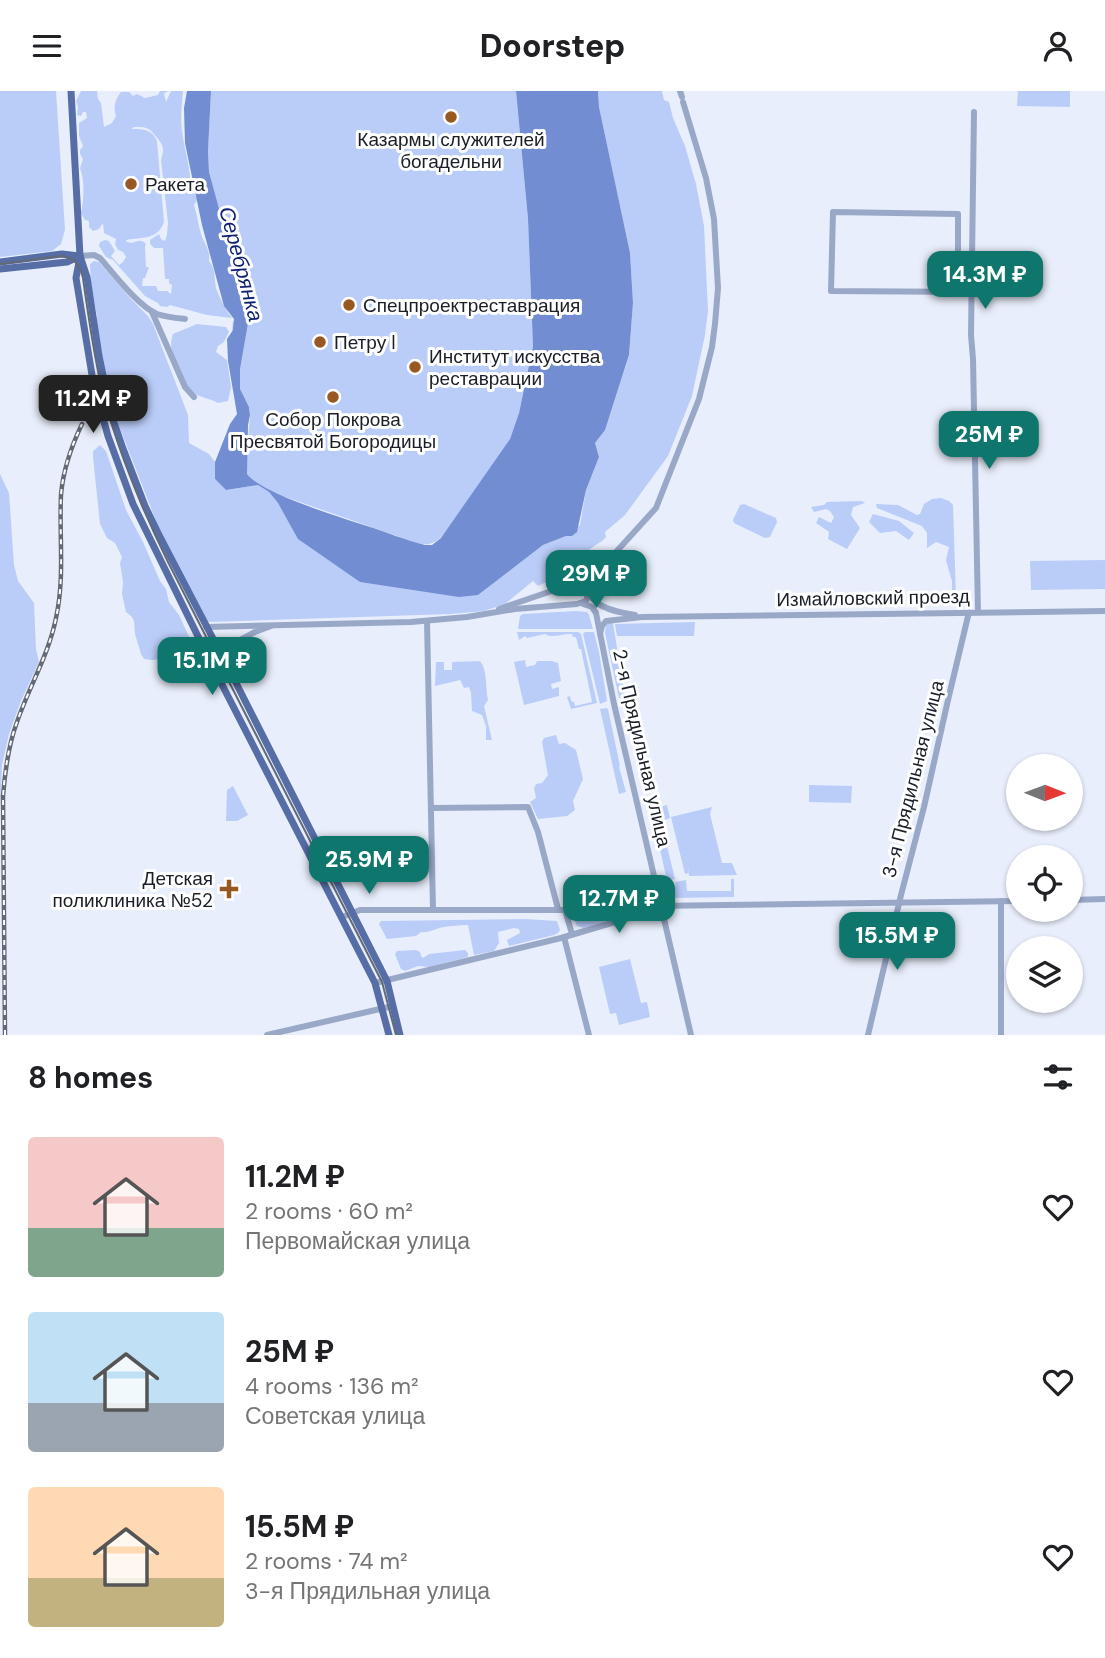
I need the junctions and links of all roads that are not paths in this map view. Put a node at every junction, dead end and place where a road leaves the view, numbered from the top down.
1 (71, 91) edge
2 (682, 97) edge
3 (974, 112) dead end
4 (80, 256) junction
5 (0, 262) edge
6 (62, 262) junction
7 (0, 269) edge
8 (76, 278) junction
9 (958, 281) dead end
10 (972, 292) junction
11 (151, 310) junction
12 (186, 319) dead end
13 (194, 397) dead end
14 (596, 573) junction
15 (575, 583) junction
16 (589, 592) junction
17 (577, 604) junction
18 (1105, 611) edge
19 (970, 612) junction
20 (978, 612) junction
21 (467, 617) junction
22 (642, 617) junction
23 (427, 621) junction
24 (276, 625) junction
25 (206, 627) junction
26 (600, 634) junction
27 (219, 652) junction
28 (209, 657) junction
29 (255, 722) junction
30 (242, 725) junction
31 (431, 808) junction
32 (1083, 899) edge
33 (1105, 899) edge
34 (1001, 901) junction
35 (1006, 901) edge
36 (900, 903) junction
37 (661, 906) junction
38 (562, 909) junction
39 (433, 910) junction
40 (353, 913) junction
41 (342, 917) junction
42 (568, 936) junction
43 (387, 981) junction
44 (375, 983) junction
45 (393, 1006) junction
46 (383, 1009) junction
47 (267, 1035) edge
48 (389, 1035) edge
49 (400, 1035) edge
50 (589, 1035) edge
51 (691, 1035) edge
52 (868, 1035) edge
53 (1001, 1035) edge

1 - 4 main road
2 - 14 street
3 - 10 street
4 - 5 main road
4 - 6 main road
4 - 8 main road
4 - 11 street
4 - 25 main road
6 - 7 main road
6 - 8 main road
8 - 28 main road
9 - 10 street
10 - 20 street
11 - 12 street
11 - 13 street
14 - 15 street
14 - 16 street
15 - 16 street, Измайловский проезд
15 - 21 street
16 - 17 street
16 - 22 street, Измайловский проезд
17 - 21 street
17 - 26 street, 2-я Прядильная улица
18 - 20 street, Измайловский проезд
19 - 20 street, Измайловский проезд
19 - 22 street, Измайловский проезд
19 - 36 street, 3-я Прядильная улица
21 - 23 street
22 - 26 street, Измайловский проезд
23 - 24 street
23 - 31 street
24 - 25 street
24 - 27 street
25 - 27 main road
26 - 37 street, 2-я Прядильная улица
27 - 28 street
27 - 29 main road
28 - 30 main road
29 - 30 main road
29 - 40 main road
30 - 41 main road
31 - 38 street
31 - 39 street
32 - 33 street
34 - 35 street
34 - 36 street
34 - 53 street
36 - 37 street
36 - 52 street, 3-я Прядильная улица
37 - 38 street
37 - 42 street
37 - 51 street, 2-я Прядильная улица
38 - 39 street
38 - 42 street
39 - 40 street
40 - 41 street
40 - 43 main road
41 - 44 main road
42 - 43 street
42 - 50 street
43 - 44 street
43 - 45 main road
44 - 46 main road
45 - 46 street
45 - 49 main road
46 - 47 street
46 - 48 main road

